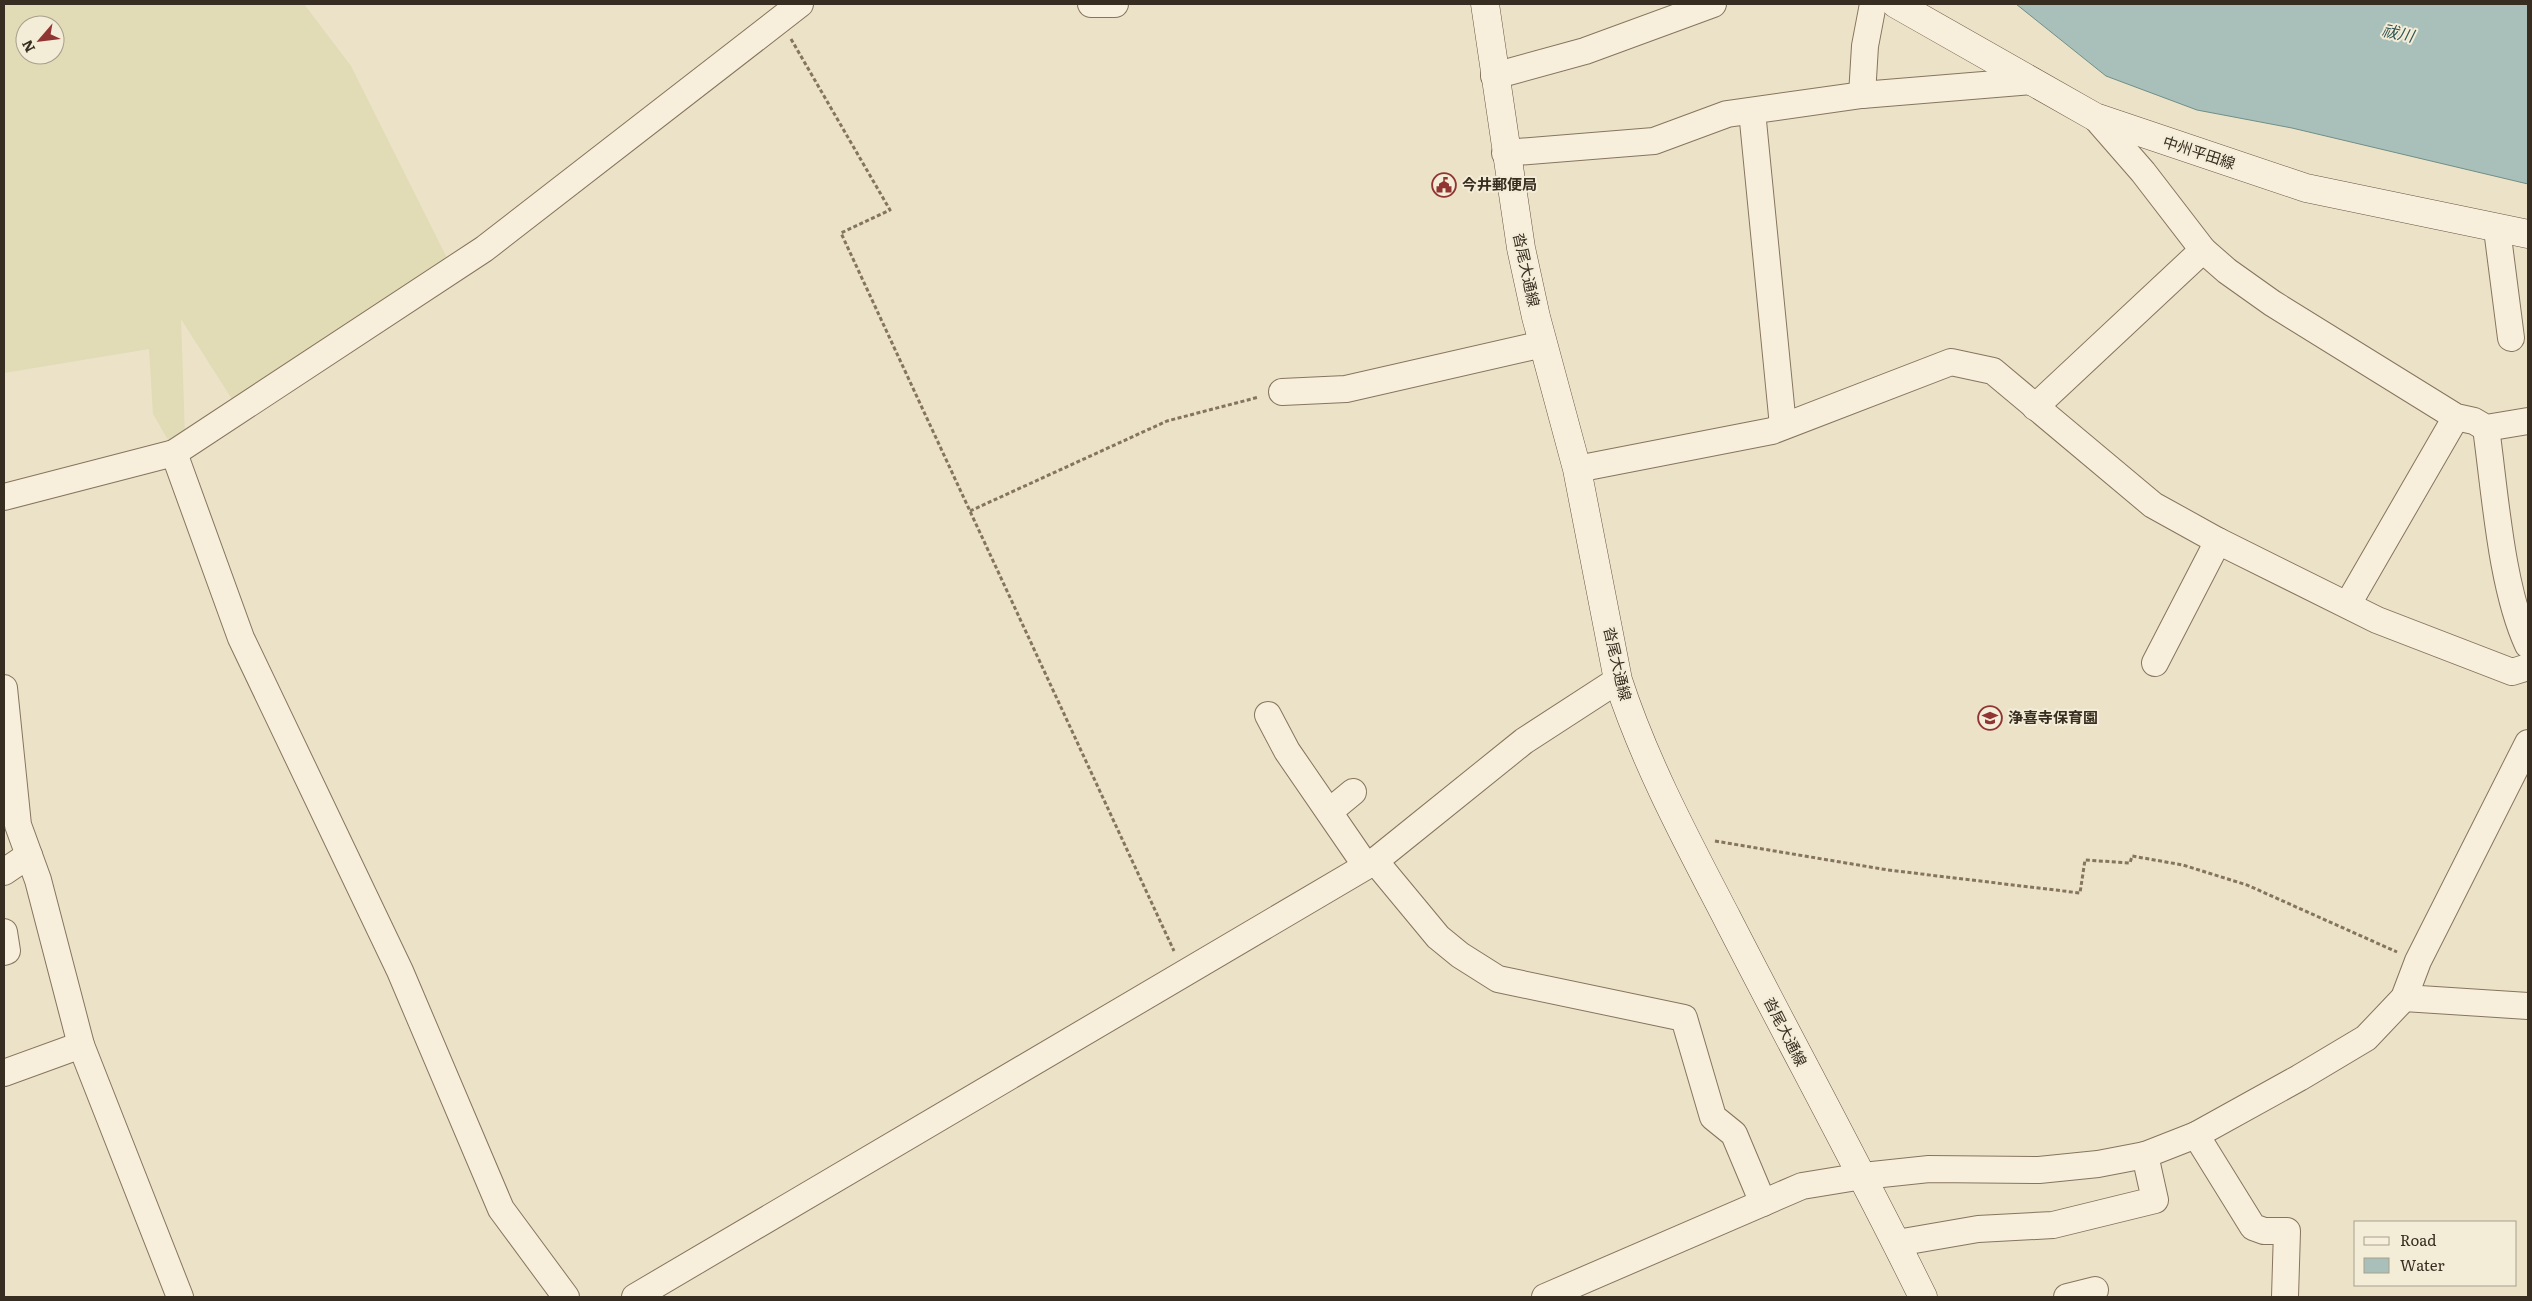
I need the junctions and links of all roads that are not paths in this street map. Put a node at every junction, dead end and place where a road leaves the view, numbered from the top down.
1 (1090, 4) edge
2 (1115, 4) edge
3 (1485, 4) edge
4 (1713, 4) edge
5 (1873, 4) edge
6 (1896, 4) edge
7 (792, 8) edge
8 (1494, 76) junction
9 (2032, 81) junction
10 (1862, 96) junction
11 (1752, 112) junction
12 (2095, 117) junction
13 (1505, 153) junction
14 (2497, 229) junction
15 (2528, 234) edge
16 (2203, 250) junction
17 (2511, 338) dead end
18 (1543, 344) junction
19 (1282, 392) road end
20 (2035, 407) junction
21 (2456, 417) junction
22 (2528, 421) edge
23 (1784, 426) junction
24 (2486, 428) junction
25 (174, 453) junction
26 (1577, 469) junction
27 (4, 497) edge
28 (2218, 541) junction
29 (2348, 604) junction
30 (2528, 645) edge
31 (2155, 663) dead end
32 (2528, 666) edge
33 (1618, 680) junction
34 (4, 688) edge
35 (1268, 715) dead end
36 (2528, 743) edge
37 (1353, 792) dead end
38 (1330, 811) junction
39 (29, 855) junction
40 (1370, 863) junction
41 (4, 872) edge
42 (4, 932) edge
43 (4, 952) edge
44 (2404, 998) junction
45 (2528, 1006) edge
46 (81, 1045) junction
47 (4, 1073) edge
48 (2196, 1135) junction
49 (2145, 1154) junction
50 (1863, 1176) junction
51 (1764, 1203) junction
52 (1897, 1244) junction
53 (2095, 1290) dead end
54 (180, 1297) edge
55 (566, 1297) edge
56 (635, 1297) edge
57 (1545, 1297) edge
58 (1923, 1297) edge
59 (2067, 1297) edge
60 (2286, 1297) edge

1 - 2 street
3 - 8 main road, 沓尾大通線
4 - 8 street
5 - 10 street
6 - 9 main road, 中州平田線
7 - 25 street
8 - 13 main road, 沓尾大通線
9 - 10 street
9 - 12 main road, 中州平田線
10 - 11 street
11 - 13 street
11 - 23 street
12 - 14 main road, 中州平田線
12 - 16 street
13 - 18 main road, 沓尾大通線
14 - 15 main road, 中州平田線
14 - 17 street
16 - 20 street
16 - 21 street
18 - 19 street
18 - 26 main road, 沓尾大通線
20 - 23 street
20 - 28 street
21 - 24 street
21 - 29 street
22 - 24 street
23 - 26 street
24 - 30 street
25 - 27 street
25 - 55 street
26 - 33 main road, 沓尾大通線
28 - 29 street
28 - 31 street
29 - 32 street
33 - 40 street
33 - 50 main road, 沓尾大通線
34 - 39 street
35 - 38 street
36 - 44 street
37 - 38 street
38 - 40 street
39 - 41 street
39 - 46 street
40 - 51 street
40 - 56 street
42 - 43 street
44 - 45 street
44 - 48 street
46 - 47 street
46 - 54 street
48 - 49 street
48 - 60 street
49 - 50 street
49 - 52 street
50 - 51 street
50 - 52 main road, 沓尾大通線
51 - 57 street
52 - 58 main road, 沓尾大通線
53 - 59 street

